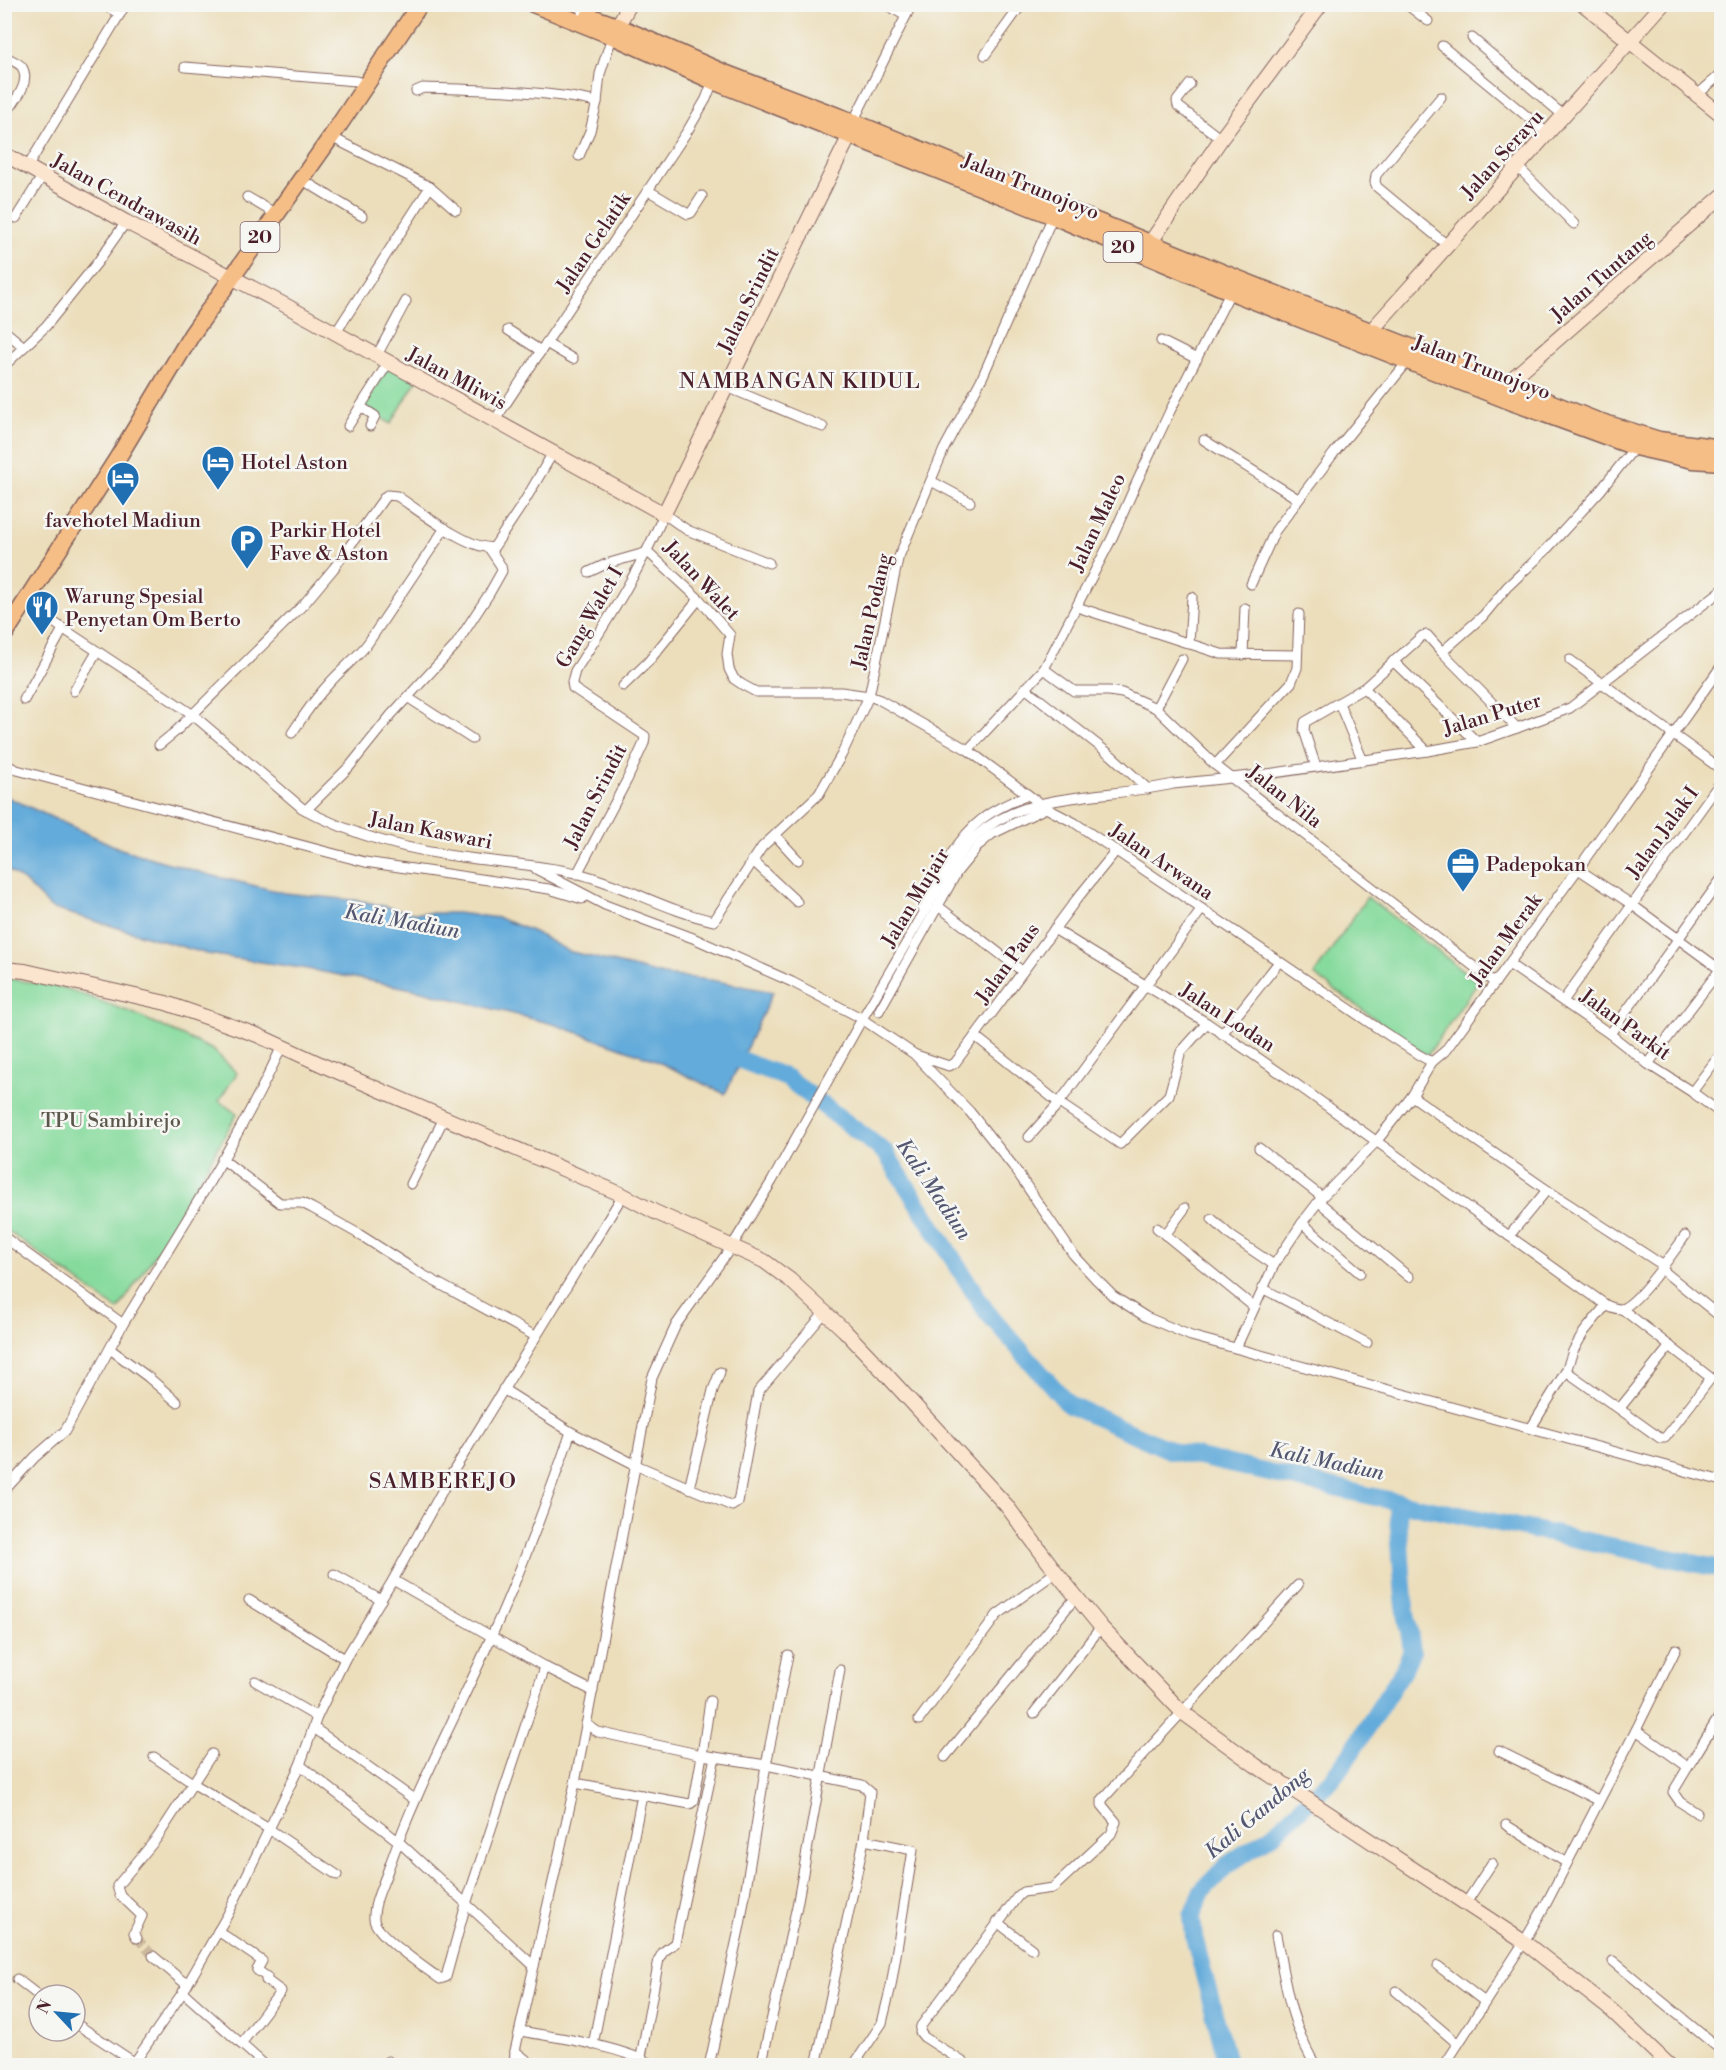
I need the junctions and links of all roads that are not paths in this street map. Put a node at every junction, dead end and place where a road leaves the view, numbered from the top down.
1 (102, 4) edge
2 (420, 4) edge
3 (533, 4) edge
4 (560, 4) edge
5 (630, 4) edge
6 (885, 4) edge
7 (912, 4) edge
8 (1022, 4) edge
9 (1321, 4) edge
10 (1406, 4) edge
11 (1583, 4) edge
12 (1663, 4) edge
13 (123, 10) edge
14 (583, 14) edge
15 (906, 16) junction
16 (1428, 21) dead end
17 (615, 31) junction
18 (1472, 38) dead end
19 (1630, 42) junction
20 (1442, 46) dead end
21 (985, 55) dead end
22 (10, 58) dead end
23 (185, 67) dead end
24 (1722, 73) edge
25 (713, 81) junction
26 (366, 84) junction
27 (1190, 84) dead end
28 (416, 91) dead end
29 (1696, 96) junction
30 (1441, 97) dead end
31 (597, 102) junction
32 (1563, 115) junction
33 (1722, 115) edge
34 (4, 116) edge
35 (852, 128) junction
36 (1547, 133) junction
37 (331, 137) junction
38 (1221, 139) junction
39 (4, 154) edge
40 (579, 156) dead end
41 (28, 166) junction
42 (1518, 167) junction
43 (43, 175) junction
44 (301, 179) junction
45 (430, 187) junction
46 (649, 191) junction
47 (247, 196) dead end
48 (702, 196) dead end
49 (1722, 196) edge
50 (456, 210) dead end
51 (276, 214) junction
52 (362, 216) dead end
53 (1053, 216) junction
54 (16, 218) dead end
55 (126, 222) junction
56 (1574, 225) dead end
57 (1150, 243) junction
58 (1447, 245) junction
59 (231, 277) junction
60 (1231, 291) junction
61 (406, 301) dead end
62 (508, 330) dead end
63 (5, 331) edge
64 (1371, 331) junction
65 (335, 334) junction
66 (1161, 341) dead end
67 (24, 347) junction
68 (543, 347) junction
69 (573, 359) dead end
70 (1197, 359) junction
71 (382, 360) junction
72 (1408, 361) junction
73 (1433, 363) junction
74 (4, 366) edge
75 (1506, 384) junction
76 (728, 387) junction
77 (361, 407) junction
78 (495, 420) junction
79 (348, 426) dead end
80 (370, 426) dead end
81 (823, 427) dead end
82 (1204, 440) dead end
83 (1635, 447) junction
84 (1722, 448) edge
85 (554, 451) junction
86 (1722, 462) edge
87 (932, 481) junction
88 (1298, 500) junction
89 (970, 502) dead end
90 (664, 514) junction
91 (445, 528) junction
92 (489, 548) junction
93 (648, 552) junction
94 (769, 563) dead end
95 (590, 572) dead end
96 (1251, 584) dead end
97 (1722, 590) edge
98 (1192, 597) dead end
99 (699, 599) junction
100 (26, 604) junction
101 (1077, 607) junction
102 (1245, 608) dead end
103 (1299, 614) dead end
104 (63, 629) junction
105 (4, 635) edge
106 (1189, 644) junction
107 (4, 650) edge
108 (97, 652) junction
109 (1442, 652) junction
110 (1243, 655) junction
111 (1297, 655) junction
112 (1182, 659) dead end
113 (1570, 660) dead end
114 (1393, 661) junction
115 (1722, 665) edge
116 (1044, 669) junction
117 (1601, 683) junction
118 (623, 686) dead end
119 (1025, 688) junction
120 (1364, 688) junction
121 (74, 691) dead end
122 (869, 696) junction
123 (407, 697) junction
124 (24, 700) dead end
125 (1339, 703) junction
126 (1156, 708) junction
127 (192, 714) junction
128 (1517, 728) junction
129 (292, 733) dead end
130 (1673, 735) junction
131 (645, 736) joint
132 (472, 739) dead end
133 (1477, 742) junction
134 (159, 745) dead end
135 (968, 750) junction
136 (1427, 751) junction
137 (1364, 761) junction
138 (4, 764) edge
139 (1215, 765) junction
140 (1316, 767) junction
141 (1722, 771) edge
142 (1232, 778) junction
143 (1722, 780) edge
144 (1148, 789) junction
145 (1028, 795) junction
146 (1043, 805) junction
147 (306, 810) junction
148 (776, 836) junction
149 (1116, 852) junction
150 (752, 860) junction
151 (798, 860) dead end
152 (531, 866) junction
153 (1578, 869) junction
154 (577, 874) junction
155 (1722, 878) edge
156 (797, 902) dead end
157 (1631, 904) junction
158 (605, 905) junction
159 (938, 906) junction
160 (1202, 909) junction
161 (714, 921) joint
162 (1054, 929) junction
163 (1678, 939) junction
164 (1279, 962) junction
165 (1509, 964) junction
166 (4, 969) edge
167 (1721, 969) edge
168 (1022, 971) junction
169 (1495, 983) junction
170 (1147, 986) junction
171 (1563, 1001) junction
172 (866, 1003) dead end
173 (879, 1011) dead end
174 (861, 1021) junction
175 (1207, 1023) junction
176 (1222, 1034) junction
177 (1610, 1034) junction
178 (975, 1036) junction
179 (282, 1046) junction
180 (1722, 1052) edge
181 (914, 1054) junction
182 (1432, 1062) junction
183 (1648, 1064) junction
184 (1692, 1092) junction
185 (1412, 1095) junction
186 (1059, 1103) junction
187 (1722, 1114) edge
188 (445, 1116) junction
189 (1029, 1137) dead end
190 (1376, 1142) junction
191 (1259, 1148) dead end
192 (222, 1159) junction
193 (411, 1184) dead end
194 (1547, 1190) junction
195 (623, 1195) junction
196 (1321, 1199) junction
197 (1185, 1208) dead end
198 (1212, 1219) dead end
199 (1302, 1222) junction
200 (1156, 1228) dead end
201 (1165, 1235) junction
202 (1509, 1236) junction
203 (1685, 1236) dead end
204 (4, 1237) edge
205 (732, 1246) junction
206 (1274, 1265) junction
207 (1662, 1267) junction
208 (1360, 1273) dead end
209 (1409, 1277) dead end
210 (1262, 1288) junction
211 (1606, 1305) junction
212 (1254, 1307) junction
213 (1622, 1309) junction
214 (825, 1312) junction
215 (1722, 1318) edge
216 (123, 1324) junction
217 (535, 1336) junction
218 (1367, 1343) dead end
219 (1670, 1346) junction
220 (110, 1348) junction
221 (1236, 1348) junction
222 (1566, 1371) junction
223 (720, 1372) dead end
224 (503, 1389) junction
225 (177, 1402) dead end
226 (1620, 1408) junction
227 (1531, 1428) junction
228 (571, 1432) junction
229 (636, 1465) junction
230 (1722, 1480) edge
231 (689, 1488) junction
232 (4, 1491) edge
233 (1056, 1572) junction
234 (334, 1574) dead end
235 (393, 1580) junction
236 (1298, 1585) dead end
237 (1076, 1597) junction
238 (249, 1600) dead end
239 (381, 1600) junction
240 (1101, 1627) junction
241 (492, 1636) junction
242 (1676, 1649) dead end
243 (788, 1654) dead end
244 (345, 1659) junction
245 (544, 1667) junction
246 (840, 1670) dead end
247 (255, 1681) dead end
248 (593, 1691) junction
249 (710, 1701) dead end
250 (1182, 1712) junction
251 (1722, 1712) edge
252 (1034, 1713) dead end
253 (317, 1717) junction
254 (919, 1720) dead end
255 (586, 1724) junction
256 (314, 1728) junction
257 (1636, 1730) junction
258 (1499, 1750) dead end
259 (212, 1754) dead end
260 (702, 1755) junction
261 (154, 1757) dead end
262 (715, 1757) junction
263 (945, 1757) dead end
264 (300, 1765) junction
265 (766, 1765) junction
266 (1688, 1767) junction
267 (819, 1777) junction
268 (574, 1783) junction
269 (194, 1784) junction
270 (642, 1795) junction
271 (415, 1800) junction
272 (1598, 1800) junction
273 (1697, 1813) dead end
274 (1506, 1825) dead end
275 (269, 1828) junction
276 (864, 1840) junction
277 (398, 1841) junction
278 (1492, 1863) dead end
279 (1567, 1863) junction
280 (338, 1875) dead end
281 (1466, 1903) junction
282 (466, 1904) junction
283 (997, 1922) junction
284 (218, 1930) junction
285 (1276, 1935) dead end
286 (137, 1938) tunnel mouth
287 (1524, 1942) junction
288 (1032, 1949) dead end
289 (153, 1956) tunnel mouth
290 (1613, 1961) dead end
291 (534, 1966) junction
292 (1438, 1966) dead end
293 (17, 1980) dead end
294 (27, 1987) edge
295 (185, 1989) junction
296 (1396, 1991) dead end
297 (1485, 2002) junction
298 (87, 2031) edge
299 (519, 2031) junction
300 (241, 2044) junction
301 (1458, 2044) junction
302 (593, 2045) junction
303 (1722, 2050) edge
304 (515, 2051) junction
305 (641, 2057) junction
306 (133, 2064) edge
307 (266, 2066) edge
308 (514, 2066) edge
309 (534, 2066) edge
310 (657, 2066) edge
311 (709, 2066) edge
312 (761, 2066) edge
313 (816, 2066) edge
314 (853, 2066) edge
315 (969, 2066) edge
316 (1316, 2066) edge
317 (1444, 2066) edge
318 (1670, 2066) edge

1 - 13 street
2 - 26 highway, 20
3 - 14 highway, Jalan Trunojoyo / 20
4 - 14 highway, Jalan Trunojoyo / 20
5 - 17 main road
6 - 15 street
7 - 15 street
8 - 21 street
9 - 38 main road
10 - 16 street
11 - 19 main road
12 - 19 main road, Jalan Serayu
13 - 41 street
14 - 17 highway, Jalan Trunojoyo / 20
15 - 35 street
17 - 25 highway, Jalan Trunojoyo / 20
17 - 31 street
17 - 35 highway, Jalan Trunojoyo / 20
18 - 32 street
19 - 29 main road
19 - 32 main road, Jalan Serayu
20 - 36 street
22 - 34 street
23 - 26 street
24 - 29 street
25 - 35 highway, Jalan Trunojoyo / 20
25 - 46 street, Jalan Gelatik
26 - 37 highway, 20
27 - 38 street
28 - 31 street
29 - 33 main road
30 - 58 street
31 - 40 street
32 - 36 main road, Jalan Serayu
35 - 53 highway, Jalan Trunojoyo / 20
35 - 57 highway, Jalan Trunojoyo / 20
35 - 76 main road, Jalan Srindit
36 - 42 main road, Jalan Serayu
37 - 44 highway, 20
37 - 45 street
38 - 57 main road
39 - 41 main road, Jalan Cendrawasih
41 - 43 main road, Jalan Cendrawasih
42 - 56 street
42 - 58 main road, Jalan Serayu
43 - 54 street
43 - 55 main road, Jalan Cendrawasih
44 - 51 highway, 20
44 - 52 street
45 - 50 street
45 - 65 street
46 - 48 street
46 - 68 street, Jalan Gelatik
47 - 51 street
49 - 75 main road, Jalan Tuntang
51 - 59 highway, 20
53 - 60 highway, Jalan Trunojoyo / 20
53 - 87 street, Jalan Podang
55 - 59 main road, Jalan Cendrawasih
55 - 67 street
57 - 64 highway, Jalan Trunojoyo / 20
58 - 64 main road, Jalan Serayu
59 - 65 main road, Jalan Mliwis
59 - 100 highway, 20
60 - 70 street, Jalan Maleo
60 - 72 highway, Jalan Trunojoyo / 20
61 - 71 street
62 - 68 street
63 - 67 street
64 - 73 highway, Jalan Trunojoyo / 20
65 - 71 main road, Jalan Mliwis
66 - 70 street
67 - 74 street
68 - 69 street
68 - 78 street, Jalan Gelatik
70 - 101 street, Jalan Maleo
71 - 77 street
71 - 78 main road, Jalan Mliwis
72 - 73 highway, Jalan Trunojoyo / 20
72 - 88 street
73 - 75 highway, Jalan Trunojoyo / 20
73 - 83 highway, Jalan Trunojoyo / 20
75 - 84 highway, Jalan Trunojoyo / 20
76 - 81 street
76 - 90 main road, Jalan Srindit
77 - 79 street
77 - 80 street
78 - 85 main road, Jalan Mliwis
82 - 88 street
83 - 86 highway, Jalan Trunojoyo / 20
83 - 109 street
85 - 90 main road, Jalan Mliwis
85 - 92 street
87 - 89 street
87 - 122 street, Jalan Podang
88 - 96 street
90 - 93 street, Jalan Walet
90 - 94 street
91 - 92 street
91 - 127 street
91 - 129 street
92 - 123 street
93 - 95 street
93 - 99 street, Jalan Walet
93 - 131 street, Gang Walet I
97 - 117 street, Jalan Puter
98 - 106 street
99 - 118 street
99 - 122 street, Jalan Walet
100 - 104 street, Jalan Kaswari
100 - 105 highway, 20
100 - 107 highway, 20
101 - 106 street
101 - 116 street, Jalan Maleo
102 - 110 street
103 - 111 street
104 - 108 street, Jalan Kaswari
104 - 124 street
106 - 110 street
108 - 121 street
108 - 127 street, Jalan Kaswari
109 - 114 street
109 - 128 street
110 - 111 street
111 - 139 street
112 - 126 street
113 - 117 street
114 - 120 street
114 - 133 street
115 - 130 street, Jalan Merak
116 - 119 street, Jalan Maleo
116 - 126 street, Jalan Nila
117 - 128 street, Jalan Puter
117 - 130 street
119 - 135 street, Jalan Maleo
119 - 144 street
120 - 125 street
120 - 136 street
122 - 135 street, Jalan Arwana
122 - 148 street, Jalan Podang
123 - 132 street
123 - 147 street
125 - 137 street
125 - 140 street
126 - 139 street, Jalan Nila
127 - 134 street
127 - 147 street, Jalan Kaswari
128 - 133 street, Jalan Puter
130 - 141 street
130 - 153 street, Jalan Merak
131 - 154 street, Jalan Srindit
133 - 136 street, Jalan Puter
135 - 145 street, Jalan Arwana
136 - 137 street, Jalan Puter
137 - 140 street, Jalan Puter
138 - 158 street
139 - 142 street, Jalan Nila
140 - 142 street, Jalan Puter
142 - 144 street, Jalan Mujair
142 - 169 street, Jalan Nila
143 - 157 street, Jalan Jalak I
144 - 146 street, Jalan Mujair
145 - 146 street, Jalan Arwana
145 - 172 street
146 - 149 street, Jalan Arwana
146 - 159 street
146 - 174 street, Jalan Mujair
147 - 152 street, Jalan Kaswari
148 - 150 street, Jalan Podang
148 - 151 street
149 - 160 street, Jalan Arwana
149 - 162 street, Jalan Paus
150 - 156 street
150 - 161 street, Jalan Podang
152 - 154 street, Jalan Kaswari
152 - 158 street
153 - 157 street
153 - 165 street, Jalan Merak
154 - 161 street, Jalan Kaswari
155 - 163 street
157 - 163 street
157 - 171 street, Jalan Jalak I
158 - 174 street
159 - 168 street
159 - 173 street
160 - 164 street, Jalan Arwana
160 - 170 street
162 - 168 street, Jalan Paus
162 - 170 street, Jalan Lodan
163 - 167 street
163 - 177 street
164 - 176 street
164 - 182 street, Jalan Arwana
165 - 169 street, Jalan Merak
165 - 171 street, Jalan Parkit
166 - 179 main road
167 - 183 street
168 - 178 street, Jalan Paus
169 - 182 street, Jalan Merak
170 - 175 street, Jalan Lodan
170 - 186 street
171 - 177 street, Jalan Parkit
174 - 181 street
174 - 205 street, Jalan Mujair
175 - 176 street, Jalan Lodan
175 - 186 street
176 - 190 street, Jalan Lodan
177 - 183 street, Jalan Parkit
178 - 181 street, Jalan Paus
178 - 186 street
179 - 188 main road
179 - 192 street
180 - 184 street
181 - 221 street
182 - 185 street, Jalan Merak
183 - 184 street, Jalan Parkit
184 - 187 street, Jalan Parkit
185 - 190 street, Jalan Merak
185 - 194 street
186 - 189 street
188 - 193 street
188 - 195 main road
190 - 196 street, Jalan Merak
190 - 202 street, Jalan Lodan
191 - 196 street
192 - 216 street
192 - 217 street
194 - 202 street
194 - 207 street
195 - 205 main road
195 - 217 street
196 - 199 street, Jalan Merak
196 - 209 street
197 - 201 street
198 - 206 street
199 - 206 street, Jalan Merak
199 - 208 street
200 - 201 street
201 - 212 street
202 - 211 street, Jalan Lodan
203 - 207 street
204 - 216 street
205 - 214 main road
205 - 229 street, Jalan Mujair
206 - 210 street, Jalan Merak
207 - 213 street
207 - 215 street
210 - 212 street, Jalan Merak
210 - 218 street
211 - 213 street
211 - 222 street
212 - 221 street, Jalan Merak
213 - 219 street
214 - 231 street
214 - 233 main road
216 - 220 street
217 - 224 street
219 - 226 street
219 - 226 street
220 - 225 street
220 - 232 street
221 - 227 street
222 - 226 street
222 - 227 street
223 - 231 street
224 - 228 street
224 - 235 street
227 - 230 street
228 - 229 street
228 - 241 street
229 - 231 street
229 - 248 street, Jalan Mujair
233 - 237 main road
233 - 254 street
234 - 239 street
235 - 239 street
235 - 241 street
236 - 250 street
237 - 240 main road
237 - 263 street
238 - 244 street
239 - 244 street
240 - 250 main road
240 - 252 street
241 - 245 street
241 - 271 street
242 - 257 street
243 - 265 street
244 - 253 street
245 - 248 street
245 - 282 street
246 - 267 street
247 - 253 street
248 - 255 street, Jalan Mujair
249 - 260 street
250 - 281 main road
250 - 283 street
251 - 266 street
253 - 256 street
255 - 260 street
255 - 268 street, Jalan Mujair
256 - 264 street
256 - 271 street
257 - 266 street
257 - 272 street
258 - 272 street
259 - 269 street
260 - 262 street
260 - 270 street
261 - 269 street
262 - 265 street
262 - 305 street
264 - 275 street
264 - 277 street
265 - 267 street
265 - 311 street
266 - 273 street
267 - 276 street
267 - 312 street
268 - 270 street
268 - 291 street, Jalan Mujair
269 - 275 street
269 - 286 street
270 - 302 street
271 - 277 street
272 - 279 street
274 - 279 street
275 - 280 street
275 - 284 street
276 - 313 street
276 - 314 street
277 - 282 street
277 - 282 street
278 - 281 street
279 - 287 street
281 - 287 main road
282 - 291 street
283 - 288 street
283 - 315 street
284 - 295 street
284 - 300 street
285 - 316 street
287 - 297 street
287 - 318 main road
289 - 295 street
290 - 303 street
291 - 299 street, Jalan Mujair
292 - 297 street
293 - 294 street
295 - 300 street
295 - 306 street
296 - 301 street
297 - 301 street
298 - 306 street
299 - 302 street
299 - 304 street, Jalan Mujair
300 - 307 street
301 - 317 street
302 - 305 street
304 - 308 street, Jalan Mujair
304 - 309 street
305 - 310 street

